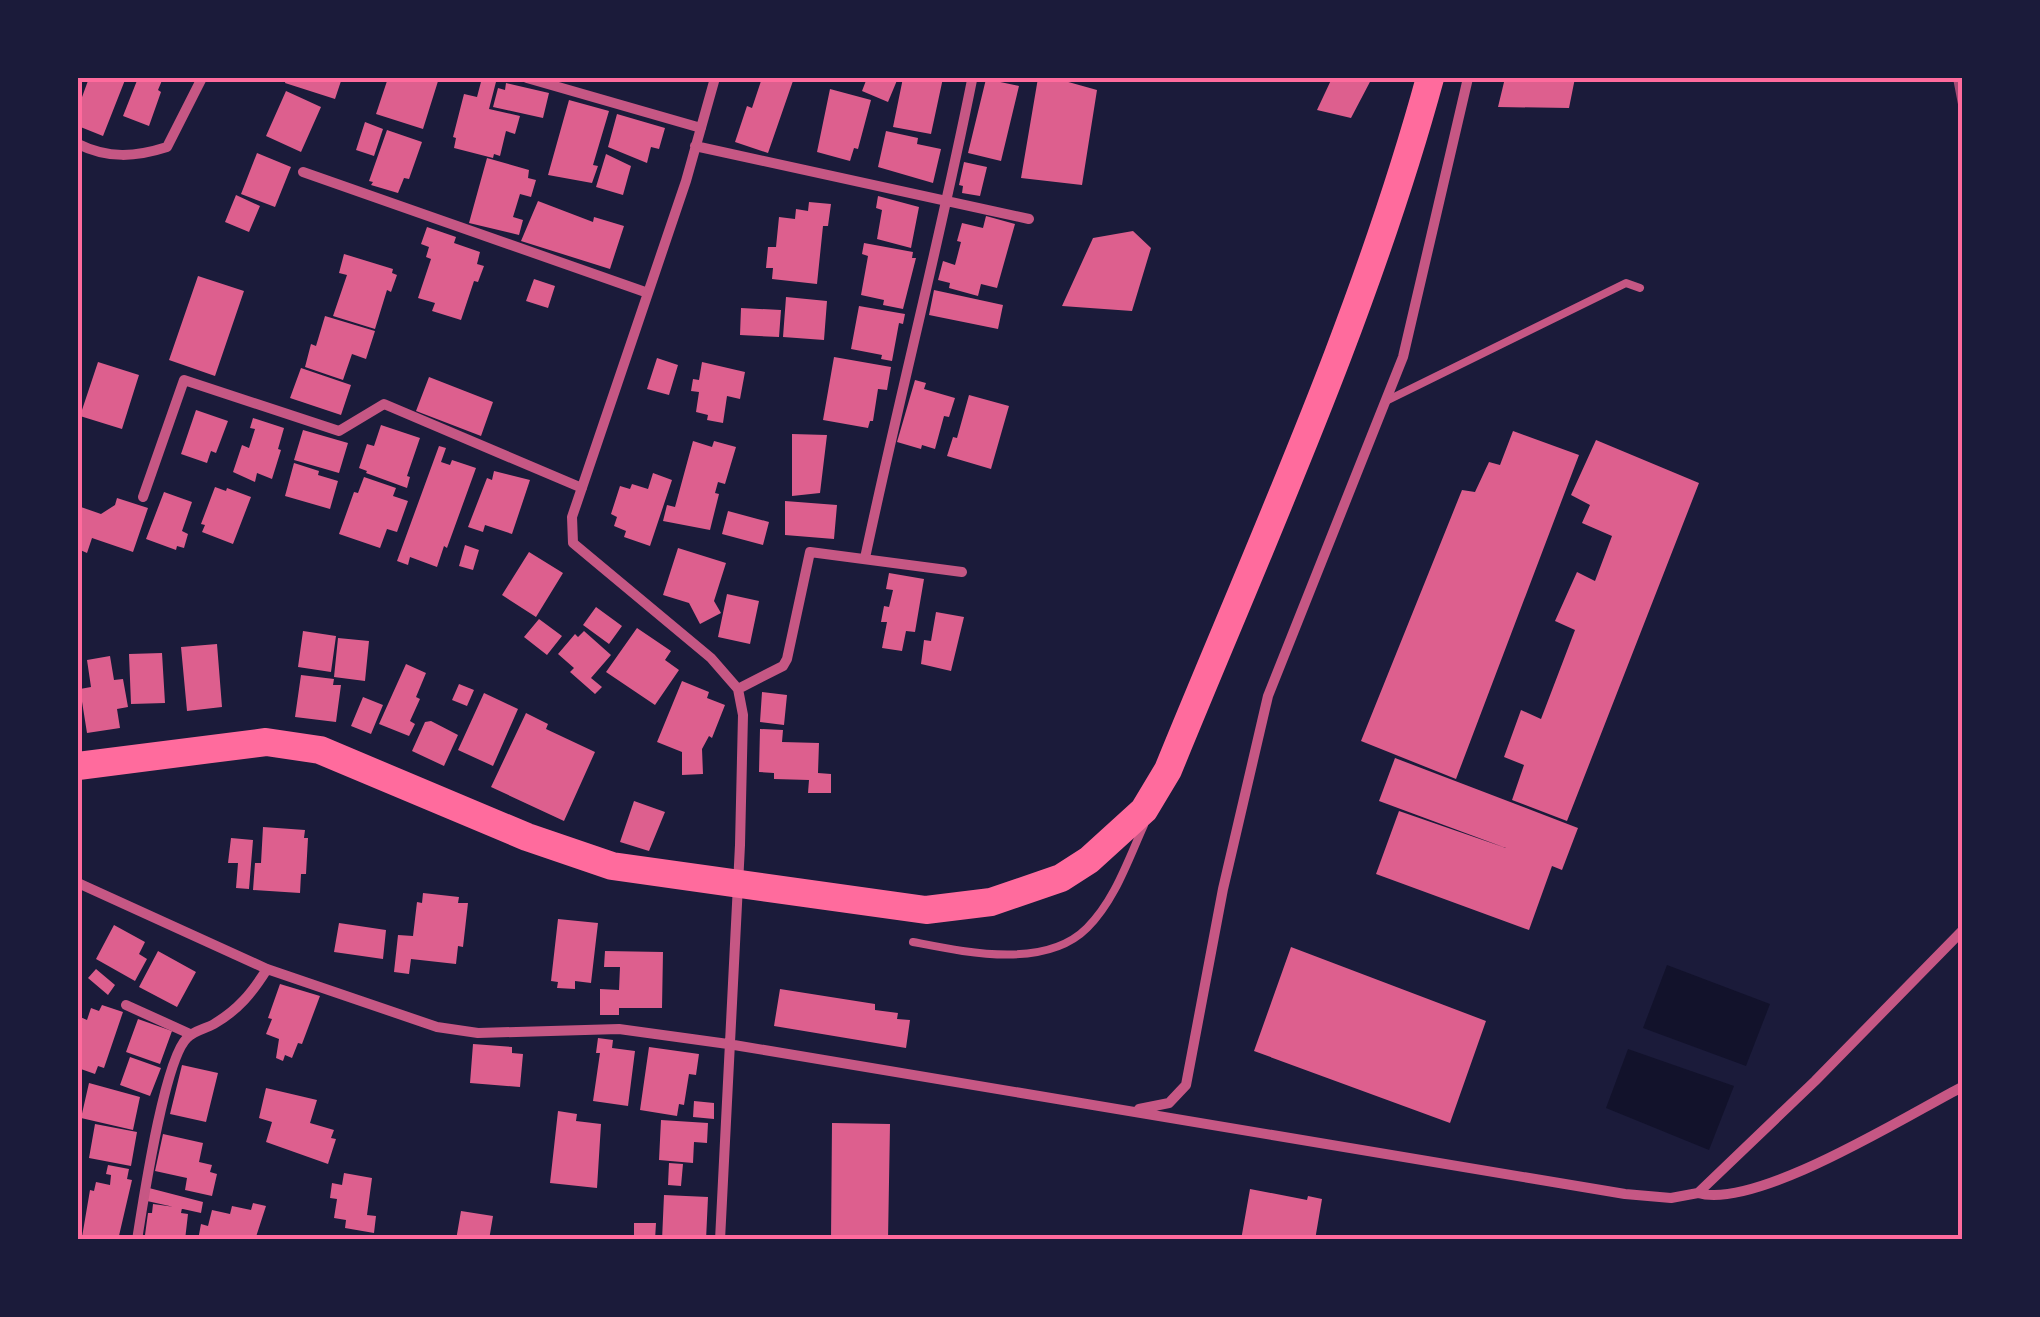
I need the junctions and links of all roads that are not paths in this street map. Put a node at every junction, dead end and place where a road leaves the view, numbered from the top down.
1 (202, 78) edge
2 (528, 78) edge
3 (715, 78) edge
4 (1430, 78) edge
5 (1468, 78) edge
6 (972, 80) dead end
7 (701, 128) junction
8 (78, 144) edge
9 (695, 146) junction
10 (303, 172) dead end
11 (948, 199) junction
12 (1029, 219) dead end
13 (1640, 288) dead end
14 (648, 293) junction
15 (1386, 400) junction
16 (582, 488) junction
17 (143, 497) dead end
18 (865, 558) junction
19 (962, 572) dead end
20 (738, 689) junction
21 (78, 766) edge
22 (1168, 770) junction
23 (78, 882) edge
24 (1962, 931) edge
25 (913, 942) dead end
26 (267, 969) junction
27 (126, 1005) dead end
28 (190, 1034) junction
29 (728, 1044) junction
30 (1962, 1087) edge
31 (1128, 1110) junction
32 (1698, 1193) junction
33 (137, 1240) edge
34 (720, 1240) edge

1 - 8 street
2 - 7 street
3 - 7 street
4 - 22 highway
5 - 15 street
6 - 11 street
7 - 9 street
9 - 11 street
9 - 14 street
10 - 14 street
11 - 12 street
11 - 18 street
13 - 15 lane
14 - 16 street
15 - 31 street
16 - 17 street
16 - 20 street
18 - 19 street
18 - 20 street
20 - 29 street
21 - 22 highway
22 - 25 lane
23 - 26 street
24 - 32 street
26 - 28 street
26 - 29 street
27 - 28 street
28 - 33 street
29 - 31 street
29 - 34 street
30 - 32 street
31 - 32 street

